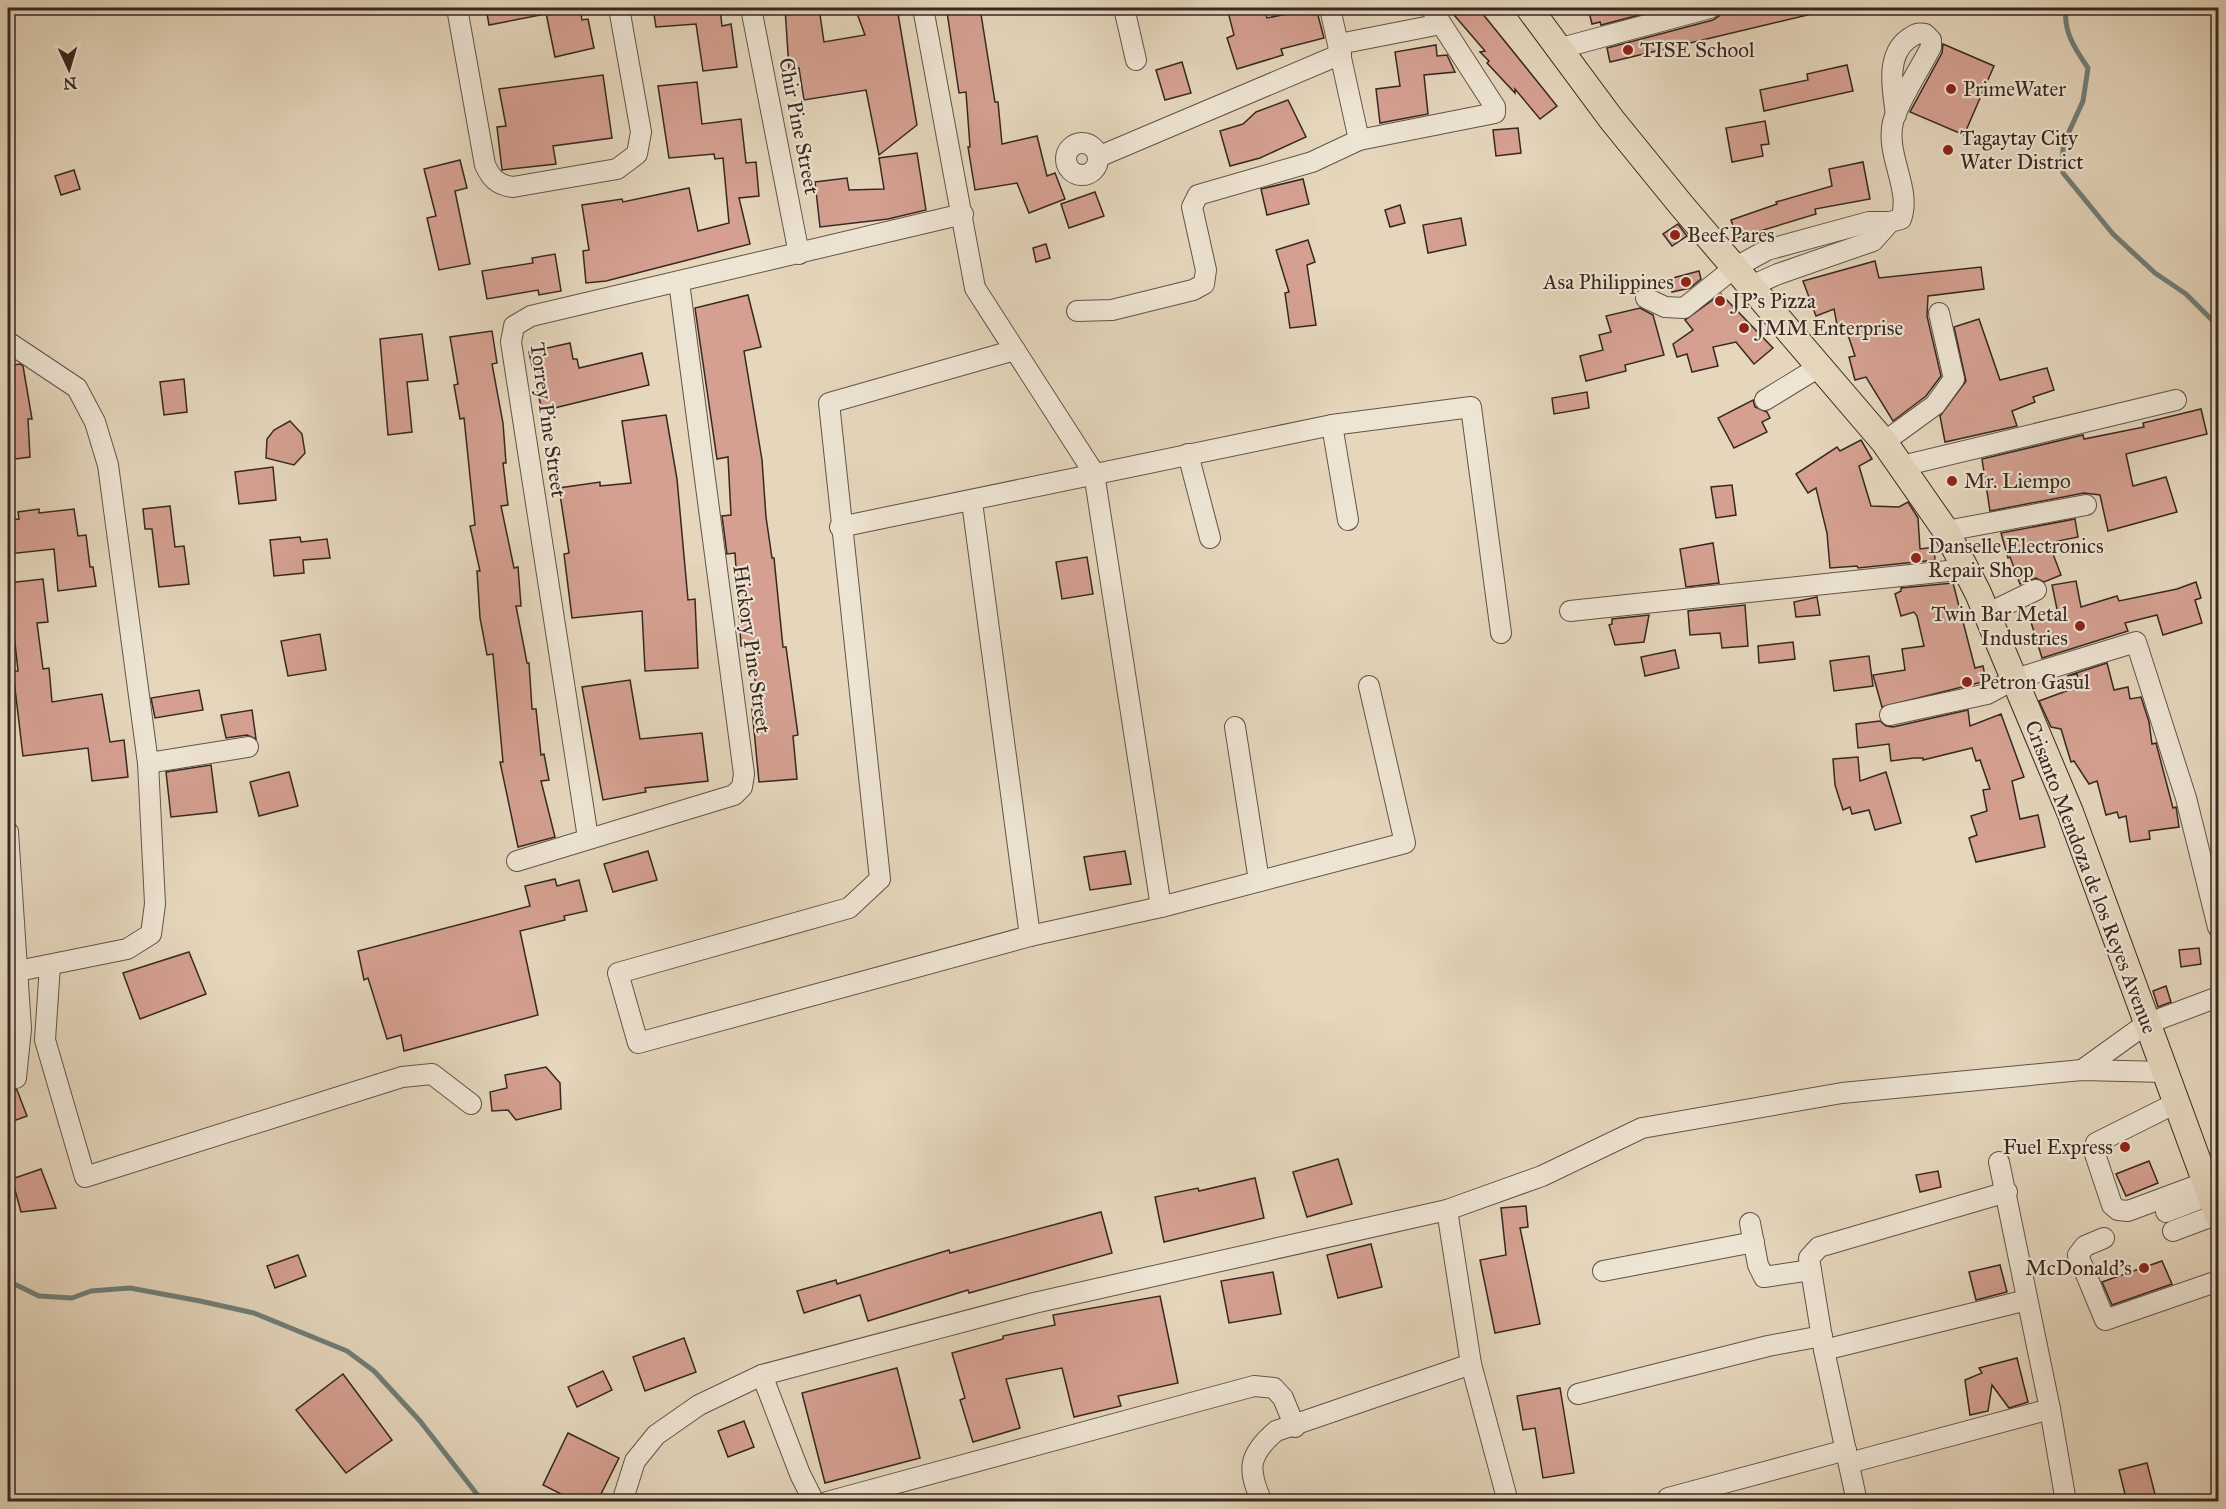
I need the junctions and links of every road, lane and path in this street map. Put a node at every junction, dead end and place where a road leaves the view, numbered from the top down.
1 (457, 8) edge
2 (619, 8) edge
3 (751, 8) edge
4 (923, 8) edge
5 (1124, 8) edge
6 (1330, 8) edge
7 (1530, 8) edge
8 (1710, 8) edge
9 (1436, 16) edge
10 (1561, 48) junction
11 (1340, 49) junction
12 (1136, 60) dead end
13 (1896, 115) dead end
14 (1359, 140) junction
15 (1098, 157) dead end
16 (963, 214) junction
17 (800, 254) junction
18 (1742, 277) junction
19 (679, 282) junction
20 (1646, 298) dead end
21 (1077, 311) dead end
22 (1939, 313) dead end
23 (8, 342) edge
24 (1015, 350) junction
25 (1819, 367) junction
26 (1765, 400) dead end
27 (2176, 400) dead end
28 (1332, 425) junction
29 (1884, 442) junction
30 (1188, 454) junction
31 (1902, 466) junction
32 (1094, 473) junction
33 (972, 502) junction
34 (2086, 505) dead end
35 (1348, 520) dead end
36 (840, 527) junction
37 (1946, 531) junction
38 (1209, 538) dead end
39 (1967, 569) junction
40 (2036, 590) dead end
41 (1570, 611) dead end
42 (1987, 614) junction
43 (1501, 633) dead end
44 (2015, 680) junction
45 (1370, 686) dead end
46 (1890, 715) dead end
47 (1235, 727) dead end
48 (248, 747) dead end
49 (148, 763) junction
50 (8, 832) edge
51 (588, 838) junction
52 (518, 861) dead end
53 (1259, 881) junction
54 (1161, 907) junction
55 (2218, 927) edge
56 (1030, 936) junction
57 (50, 965) junction
58 (13, 972) edge
59 (2218, 998) edge
60 (2146, 1024) junction
61 (2082, 1070) junction
62 (2165, 1072) junction
63 (16, 1078) dead end
64 (2176, 1103) junction
65 (471, 1104) dead end
66 (1999, 1162) dead end
67 (2007, 1192) junction
68 (2213, 1201) edge
69 (1447, 1210) junction
70 (2170, 1221) dead end
71 (2104, 1238) dead end
72 (1811, 1270) junction
73 (1603, 1271) dead end
74 (2218, 1281) edge
75 (2027, 1299) junction
76 (1823, 1343) junction
77 (1471, 1364) junction
78 (762, 1375) junction
79 (1578, 1394) dead end
80 (2050, 1409) junction
81 (1295, 1427) junction
82 (1847, 1456) junction
83 (1668, 1498) dead end
84 (622, 1502) edge
85 (814, 1502) edge
86 (827, 1502) edge
87 (1262, 1502) edge
88 (1508, 1502) edge
89 (1857, 1502) edge
90 (2066, 1502) edge

1 - 2 street
3 - 17 street, Chir Pine Street
4 - 16 street
5 - 12 street
6 - 11 street
7 - 10 main road, Crisanto Mendoza de los Reyes Avenue
8 - 10 street
9 - 11 street
9 - 14 street
10 - 18 main road, Crisanto Mendoza de los Reyes Avenue
11 - 14 street
11 - 15 street
13 - 18 street
14 - 21 street
16 - 17 street, Torrey Pine Street
16 - 24 street
17 - 19 street, Torrey Pine Street
18 - 20 street
18 - 25 main road, Crisanto Mendoza de los Reyes Avenue
19 - 51 street, Hickory Pine Street
19 - 51 street, Torrey Pine Street
22 - 29 street
23 - 49 street
24 - 32 street
24 - 36 street
25 - 26 street
25 - 29 main road, Crisanto Mendoza de los Reyes Avenue
27 - 31 street
28 - 30 street
28 - 35 street
28 - 43 street
29 - 31 main road, Crisanto Mendoza de los Reyes Avenue
30 - 32 street
30 - 38 street
31 - 37 main road, Crisanto Mendoza de los Reyes Avenue
32 - 33 street
32 - 54 street
33 - 36 street
33 - 56 street
34 - 37 street
36 - 56 street
37 - 39 main road, Crisanto Mendoza de los Reyes Avenue
39 - 41 street
39 - 42 main road, Crisanto Mendoza de los Reyes Avenue
40 - 42 street
42 - 44 main road, Crisanto Mendoza de los Reyes Avenue
44 - 46 street
44 - 55 street
44 - 60 main road, Crisanto Mendoza de los Reyes Avenue
45 - 53 street
47 - 53 street
48 - 49 street
49 - 57 street
50 - 58 street
51 - 52 street, Hickory Pine Street
53 - 54 street
54 - 56 street
57 - 58 street
57 - 65 street
58 - 63 street
59 - 60 street
60 - 61 street
60 - 62 main road, Crisanto Mendoza de los Reyes Avenue
61 - 62 street
61 - 69 street
62 - 64 main road, Crisanto Mendoza de los Reyes Avenue
64 - 68 main road, Crisanto Mendoza de los Reyes Avenue
64 - 68 street
66 - 67 street
67 - 72 street
67 - 75 street
68 - 70 street
69 - 77 street
69 - 78 street
71 - 74 street
72 - 73 street
72 - 76 street
75 - 76 street
75 - 80 street
76 - 79 street
76 - 82 street
77 - 81 street
77 - 88 street
78 - 84 street
78 - 85 street
80 - 82 street
80 - 90 street
81 - 86 street
81 - 87 street
82 - 83 street
82 - 89 street

